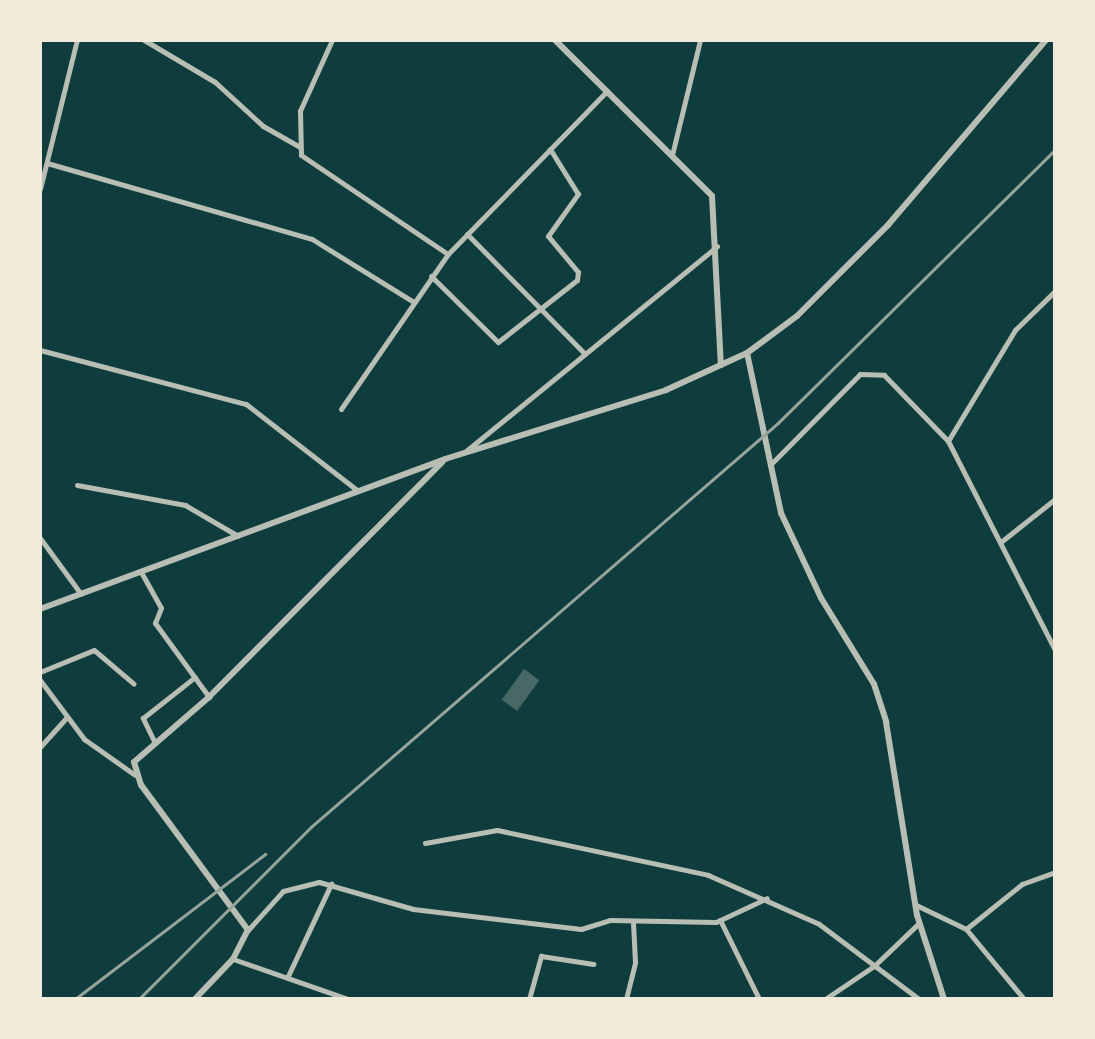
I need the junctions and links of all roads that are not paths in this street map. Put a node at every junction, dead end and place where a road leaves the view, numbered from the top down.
1 (77, 40) edge
2 (144, 40) edge
3 (332, 40) edge
4 (555, 40) edge
5 (1046, 40) edge
6 (697, 42) edge
7 (607, 90) junction
8 (300, 147) junction
9 (550, 149) junction
10 (672, 154) junction
11 (47, 163) junction
12 (40, 189) edge
13 (467, 234) junction
14 (718, 246) junction
15 (448, 254) junction
16 (431, 276) junction
17 (1055, 291) edge
18 (412, 302) junction
19 (541, 310) junction
20 (40, 350) edge
21 (747, 353) junction
22 (585, 354) junction
23 (722, 364) junction
24 (340, 408) dead end
25 (948, 441) junction
26 (464, 453) junction
27 (444, 459) junction
28 (768, 468) junction
29 (77, 486) dead end
30 (358, 491) junction
31 (1055, 499) edge
32 (238, 536) junction
33 (40, 538) edge
34 (1002, 542) junction
35 (140, 572) junction
36 (81, 594) junction
37 (40, 609) edge
38 (1055, 650) edge
39 (40, 672) edge
40 (195, 677) junction
41 (40, 680) edge
42 (134, 684) dead end
43 (209, 697) junction
44 (66, 718) junction
45 (155, 743) junction
46 (41, 745) edge
47 (135, 775) junction
48 (425, 844) dead end
49 (1055, 872) edge
50 (332, 884) junction
51 (767, 898) junction
52 (916, 905) junction
53 (720, 920) junction
54 (632, 922) junction
55 (920, 922) junction
56 (966, 929) junction
57 (248, 930) junction
58 (233, 958) junction
59 (593, 964) dead end
60 (874, 966) junction
61 (288, 978) junction
62 (195, 999) edge
63 (348, 999) edge
64 (529, 999) edge
65 (626, 999) edge
66 (758, 999) edge
67 (825, 999) edge
68 (919, 999) edge
69 (944, 999) edge
70 (1024, 999) edge

1 - 11 street
2 - 8 street
3 - 8 street
4 - 7 street
5 - 21 street
6 - 10 street
7 - 9 street
7 - 10 street
8 - 15 street
9 - 13 street
9 - 19 street
10 - 14 street
11 - 12 street
11 - 18 street
13 - 15 street
13 - 19 street
14 - 22 street
14 - 23 street
15 - 16 street
16 - 18 street
16 - 19 street
17 - 25 street
18 - 24 street
19 - 22 street
20 - 30 street
21 - 23 street
21 - 28 street
22 - 26 street
23 - 26 street
25 - 28 street
25 - 34 street
26 - 27 street
27 - 30 street
27 - 43 street
28 - 52 street
29 - 32 street
30 - 32 street
31 - 34 street
32 - 35 street
33 - 36 street
34 - 38 street
35 - 36 street
35 - 40 street
36 - 37 street
39 - 42 street
40 - 43 street
40 - 45 street
41 - 44 street
43 - 45 street
44 - 46 street
44 - 47 street
45 - 47 street
47 - 57 street
48 - 51 street
49 - 56 street
50 - 54 street
50 - 57 street
50 - 61 street
51 - 53 street
51 - 60 street
52 - 55 street
52 - 56 street
53 - 54 street
53 - 66 street
54 - 65 street
55 - 60 street
55 - 69 street
56 - 70 street
57 - 58 street
58 - 61 street
58 - 62 street
59 - 64 street
60 - 67 street
60 - 68 street
61 - 63 street

